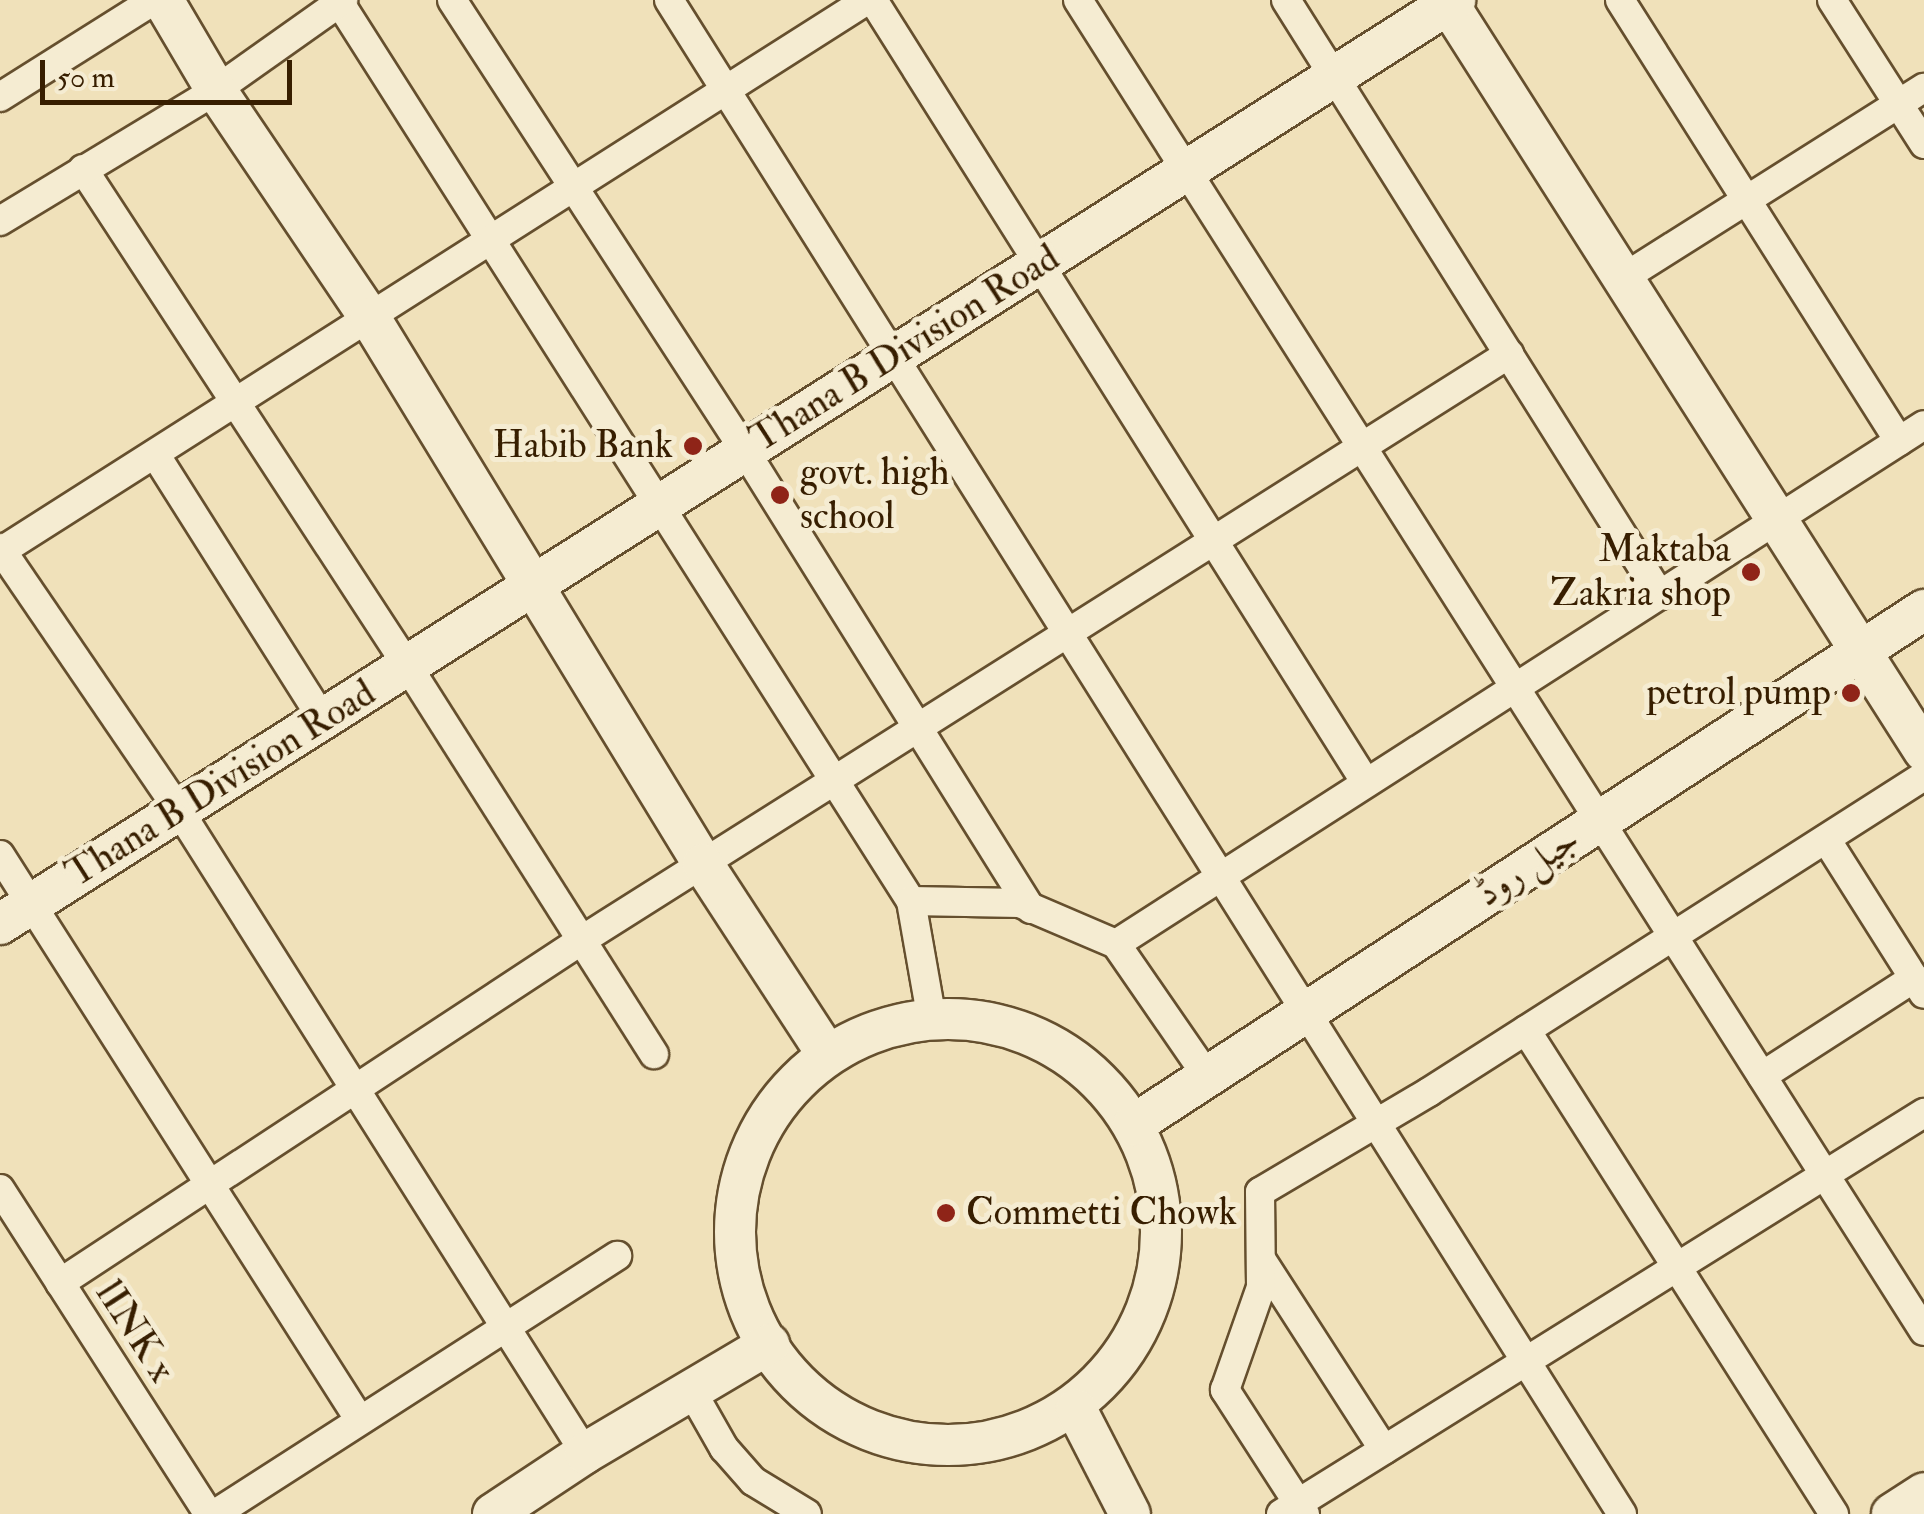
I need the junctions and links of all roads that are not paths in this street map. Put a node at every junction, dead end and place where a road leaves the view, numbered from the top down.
1 (154, 0) edge
2 (163, 0) edge
3 (452, 0) edge
4 (669, 0) edge
5 (870, 0) edge
6 (1078, 0) edge
7 (1286, 0) edge
8 (1620, 0) edge
9 (1832, 0) edge
10 (340, 1) edge
11 (1450, 1) edge
12 (1334, 76) junction
13 (1924, 88) edge
14 (216, 90) junction
15 (726, 90) junction
16 (0, 97) edge
17 (1898, 104) junction
18 (1924, 144) edge
19 (83, 169) junction
20 (1186, 170) junction
21 (574, 187) junction
22 (1746, 200) junction
23 (0, 222) edge
24 (490, 240) junction
25 (1039, 264) junction
26 (1623, 278) junction
27 (370, 318) junction
28 (1509, 354) junction
29 (893, 357) junction
30 (236, 402) junction
31 (1924, 425) edge
32 (1899, 441) junction
33 (1362, 446) junction
34 (745, 451) junction
35 (155, 454) junction
36 (659, 505) junction
37 (1777, 519) junction
38 (1213, 540) junction
39 (1, 550) edge
40 (532, 586) junction
41 (1660, 595) junction
42 (1924, 610) edge
43 (1068, 633) junction
44 (1860, 650) junction
45 (407, 665) junction
46 (1515, 688) junction
47 (323, 720) junction
48 (918, 727) junction
49 (1924, 751) edge
50 (1924, 776) edge
51 (834, 781) junction
52 (1366, 783) junction
53 (180, 812) junction
54 (1600, 820) junction
55 (1826, 839) junction
56 (0, 855) edge
57 (703, 864) junction
58 (1221, 876) junction
59 (911, 901) junction
60 (1032, 909) junction
61 (16, 914) edge
62 (1673, 936) junction
63 (582, 940) junction
64 (1116, 944) junction
65 (1919, 986) edge
66 (1306, 1012) junction
67 (932, 1020) junction
68 (1526, 1030) junction
69 (654, 1054) dead end
70 (827, 1054) junction
71 (1207, 1076) junction
72 (1762, 1076) junction
73 (353, 1090) junction
74 (1924, 1113) edge
75 (1133, 1124) junction
76 (1377, 1124) junction
77 (1826, 1176) junction
78 (210, 1184) junction
79 (0, 1189) edge
80 (617, 1256) dead end
81 (1260, 1258) junction
82 (1678, 1269) junction
83 (60, 1284) junction
84 (504, 1326) junction
85 (1924, 1331) edge
86 (768, 1344) junction
87 (1527, 1362) junction
88 (692, 1390) junction
89 (1076, 1409) junction
90 (359, 1419) junction
91 (1384, 1450) junction
92 (585, 1453) junction
93 (1924, 1493) edge
94 (1295, 1511) edge
95 (212, 1514) edge
96 (494, 1514) edge
97 (807, 1514) edge
98 (1130, 1514) edge
99 (1622, 1514) edge
100 (1834, 1514) edge
101 (1892, 1514) edge

1 - 16 street
2 - 14 main road
3 - 21 street
4 - 15 street
5 - 15 street
5 - 25 street
6 - 20 street
7 - 12 street
8 - 22 street
9 - 17 street
10 - 14 street
10 - 24 street
11 - 12 main road, Thana B Division Road
11 - 26 main road
12 - 20 main road, Thana B Division Road
12 - 28 street
13 - 17 street
14 - 19 street
14 - 27 main road
15 - 21 street
15 - 29 street
17 - 18 street
17 - 22 street
19 - 23 street
19 - 30 street
20 - 25 main road, Thana B Division Road
20 - 33 street
21 - 24 street
21 - 34 street
22 - 26 street
22 - 32 street
24 - 27 street
24 - 36 street
25 - 29 main road, Thana B Division Road
25 - 38 street
26 - 37 main road
27 - 30 street
27 - 40 main road
28 - 33 street
28 - 41 street
29 - 34 main road, Thana B Division Road
29 - 43 street
30 - 35 street
30 - 45 street
31 - 32 street
32 - 37 street
33 - 38 street
33 - 46 street
34 - 36 main road, Thana B Division Road
34 - 48 street
35 - 39 street
35 - 47 street
36 - 40 main road, Thana B Division Road
36 - 51 street
37 - 41 street
37 - 44 main road
38 - 43 street
38 - 52 street
39 - 53 street
40 - 45 main road, Thana B Division Road
40 - 57 main road
41 - 46 street
42 - 44 main road, جیل روڈ
43 - 48 street
43 - 58 street
44 - 49 main road
44 - 54 main road, جیل روڈ
45 - 47 main road, Thana B Division Road
45 - 63 street
46 - 52 street
46 - 54 street
47 - 53 main road, Thana B Division Road
48 - 51 street
48 - 60 street
50 - 55 street
51 - 57 street
51 - 59 street
52 - 58 street
53 - 61 main road, Thana B Division Road
53 - 73 street
54 - 62 street
54 - 66 main road, جیل روڈ
55 - 62 street
55 - 65 street
56 - 61 street
57 - 63 street
57 - 70 main road
58 - 64 street
58 - 66 street
59 - 60 street
59 - 67 street
60 - 64 street
61 - 78 street
62 - 68 street
62 - 72 street
63 - 69 street
63 - 73 street
64 - 71 street
65 - 72 street
66 - 71 main road, جیل روڈ
66 - 76 street
67 - 70 main road
67 - 75 main road
68 - 76 street
68 - 82 street
70 - 86 main road
71 - 75 main road, جیل روڈ
72 - 77 street
73 - 78 street
73 - 84 street
74 - 77 street
75 - 89 main road
76 - 81 street
76 - 87 street
77 - 82 street
77 - 85 street
78 - 83 street
78 - 90 street
79 - 83 street, lINK x
80 - 84 street
81 - 91 street
81 - 94 street
82 - 87 street
82 - 100 street
83 - 95 street, lINK x
84 - 90 street
84 - 92 street
86 - 88 main road
86 - 89 main road
87 - 91 street
87 - 99 street
88 - 92 main road
88 - 97 street
89 - 98 main road
90 - 95 street
91 - 94 street
92 - 96 main road
93 - 101 main road

